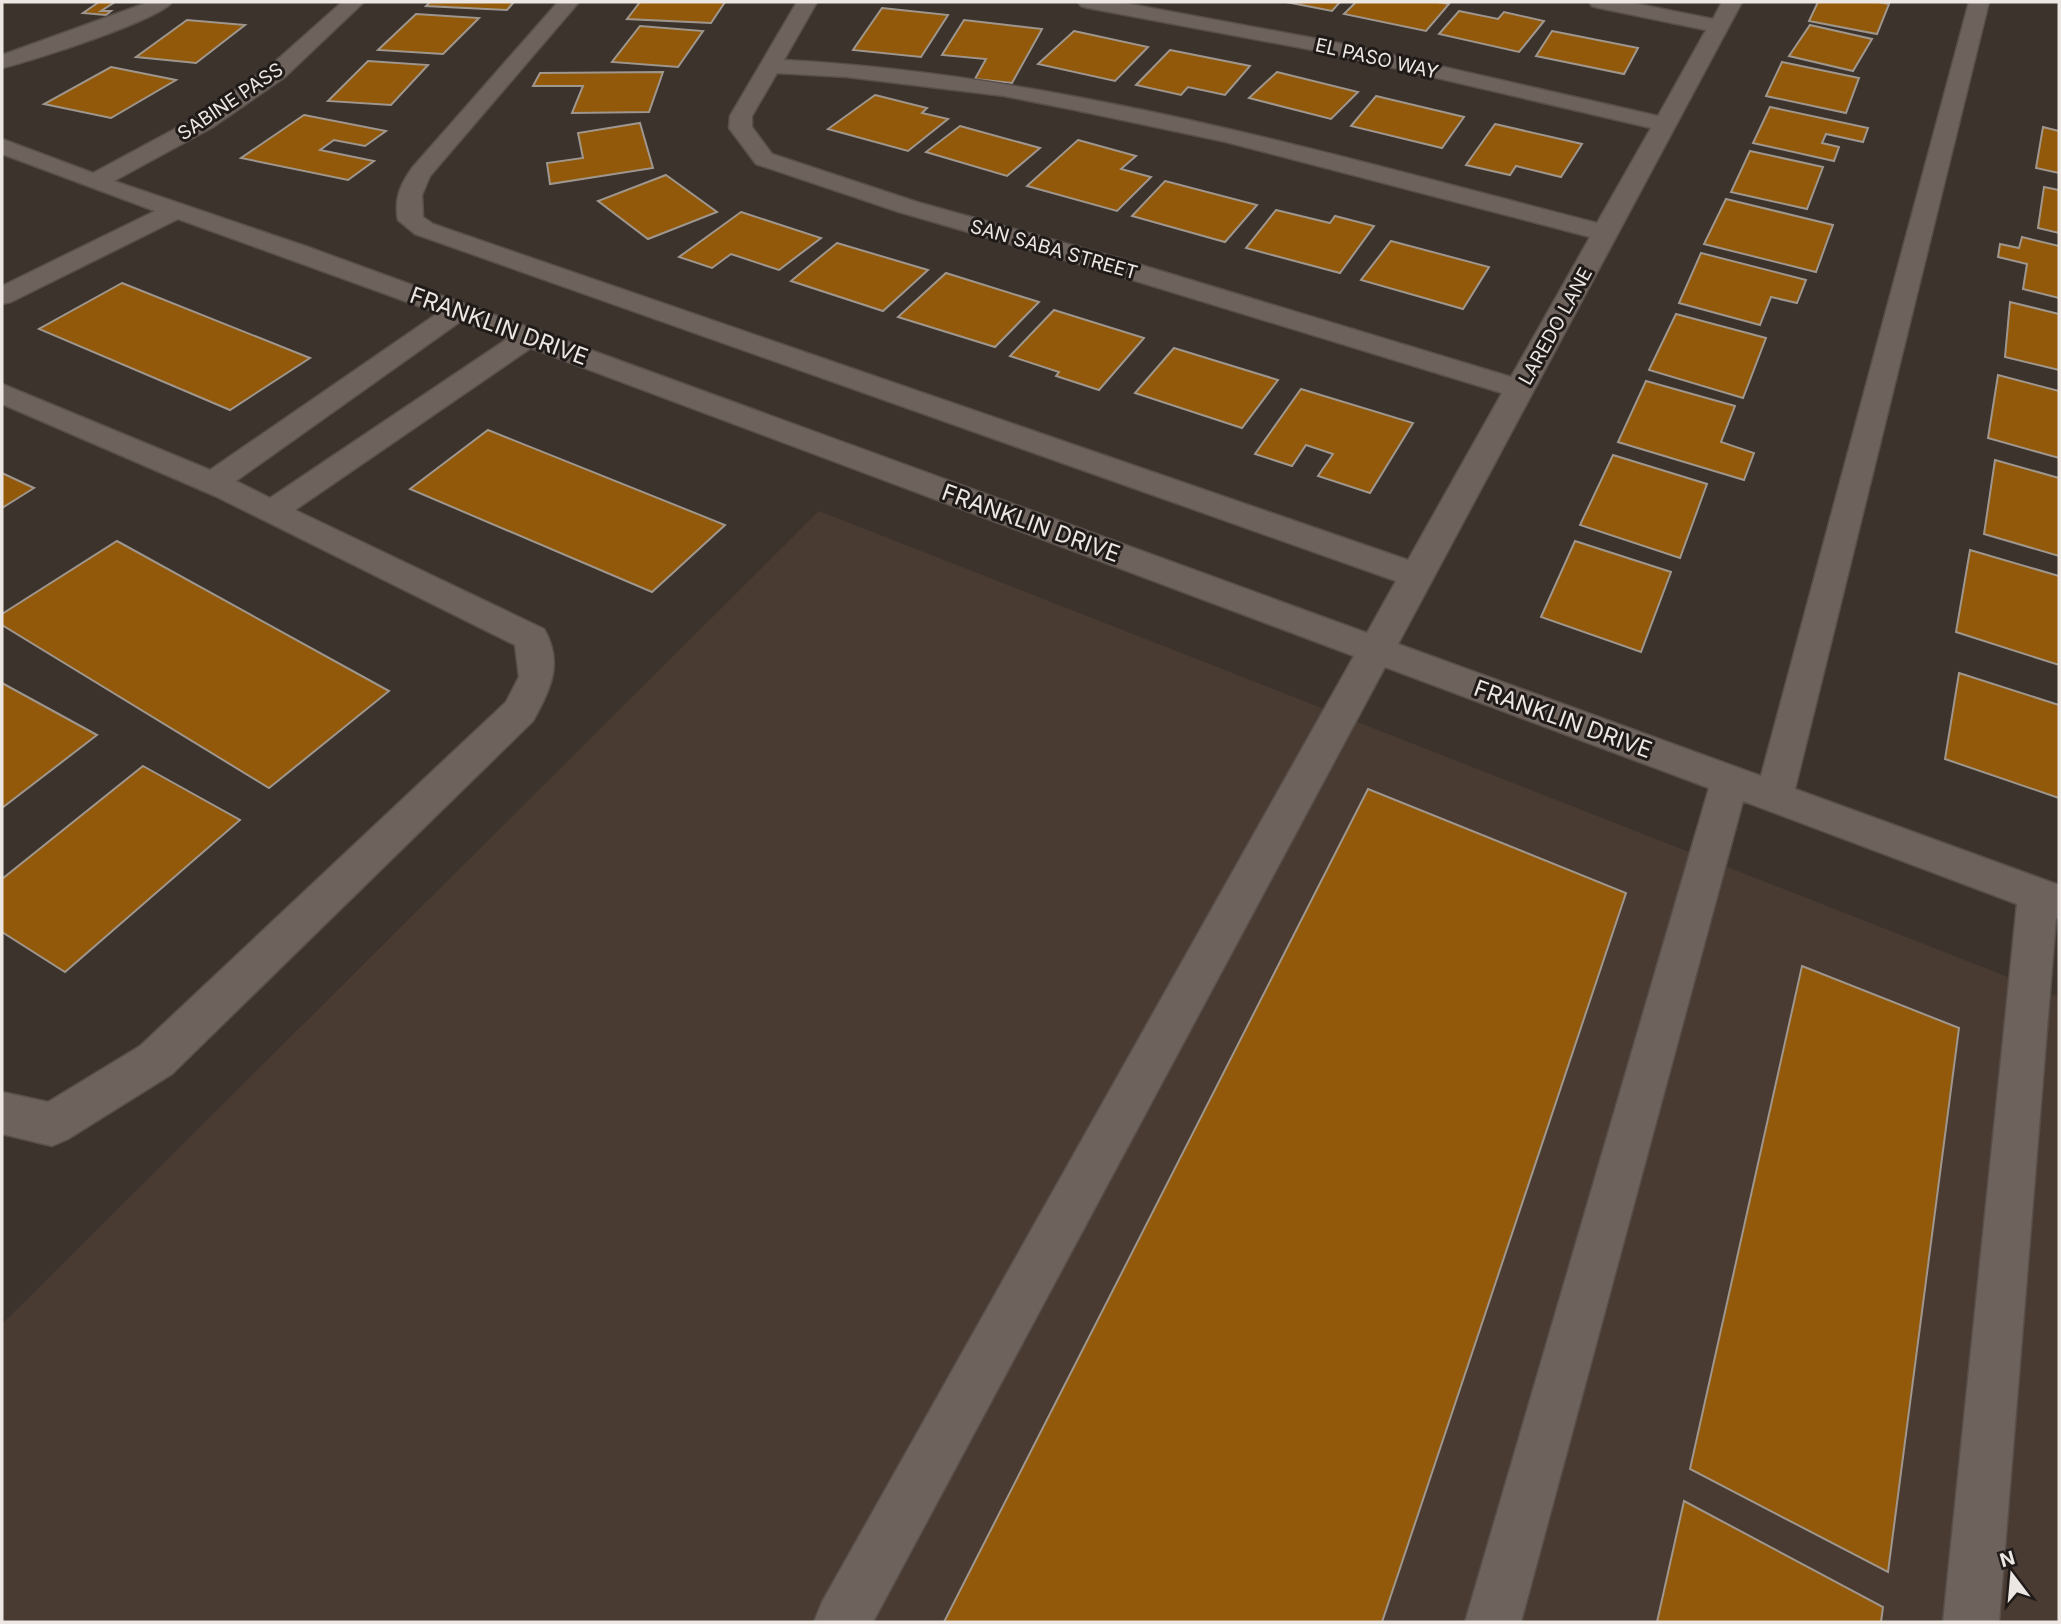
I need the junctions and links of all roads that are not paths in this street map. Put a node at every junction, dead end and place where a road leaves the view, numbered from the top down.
1 (162, 2) edge
2 (355, 2) edge
3 (569, 2) edge
4 (807, 2) edge
5 (1088, 2) edge
6 (1600, 2) edge
7 (1979, 2) edge
8 (1725, 14) edge
9 (2, 62) edge
10 (770, 66) junction
11 (1665, 124) junction
12 (2, 146) edge
13 (94, 182) junction
14 (176, 210) junction
15 (1605, 233) junction
16 (2, 296) edge
17 (457, 311) junction
18 (528, 337) junction
19 (1521, 389) junction
20 (2, 393) edge
21 (213, 483) junction
22 (272, 512) junction
23 (1418, 576) junction
24 (1377, 651) junction
25 (1730, 781) junction
26 (1774, 797) junction
27 (2049, 898) edge
28 (2, 1113) edge
29 (842, 1622) edge
30 (1493, 1622) edge
31 (1971, 1622) edge

1 - 9 street
2 - 13 street, SABINE PASS
3 - 23 street
4 - 10 street, SAN SABA STREET
5 - 11 street, EL PASO WAY
6 - 8 street
7 - 26 street
8 - 11 street, LAREDO LANE
10 - 15 street
10 - 19 street, SAN SABA STREET
11 - 15 street, LAREDO LANE
12 - 13 street, FRANKLIN DRIVE
13 - 14 street, FRANKLIN DRIVE
14 - 16 street
14 - 17 street, FRANKLIN DRIVE
15 - 19 street, LAREDO LANE
17 - 18 street, FRANKLIN DRIVE
17 - 21 street
18 - 22 street
18 - 24 street, FRANKLIN DRIVE
19 - 23 street, LAREDO LANE
20 - 21 street
21 - 22 street
22 - 28 street
23 - 24 street, LAREDO LANE
24 - 25 street, FRANKLIN DRIVE
24 - 29 street, LAREDO LANE
25 - 26 street, FRANKLIN DRIVE
25 - 30 street
26 - 27 street, FRANKLIN DRIVE
27 - 31 street

